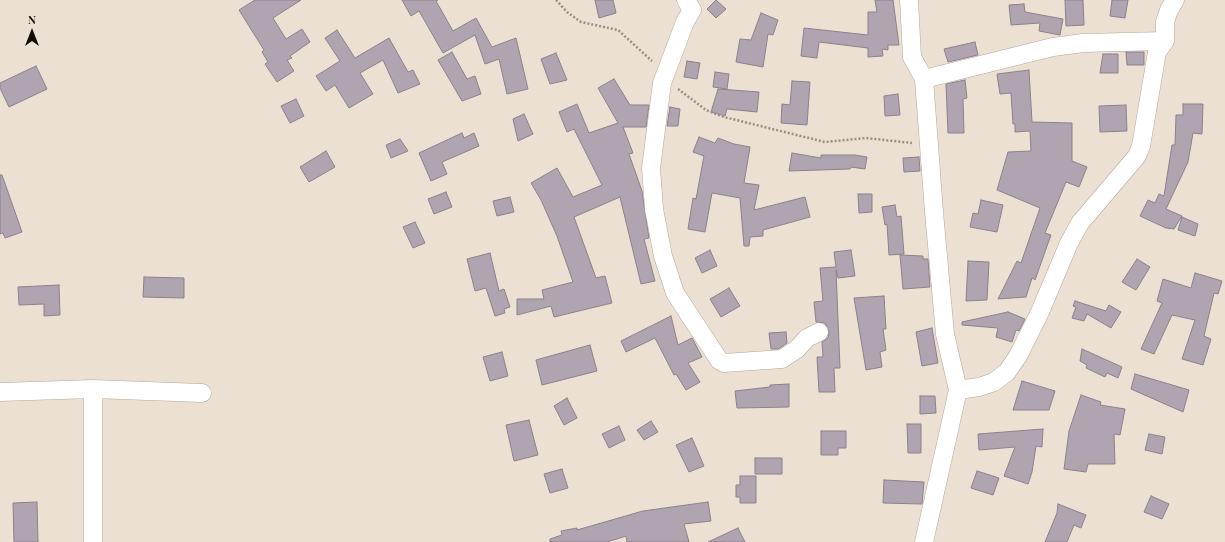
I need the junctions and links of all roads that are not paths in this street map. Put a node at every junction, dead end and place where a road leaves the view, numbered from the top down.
1 (909, 0) edge
2 (1175, 0) edge
3 (694, 3) edge
4 (1165, 41) junction
5 (924, 79) junction
6 (819, 332) dead end
7 (93, 389) junction
8 (958, 390) junction
9 (0, 392) edge
10 (202, 393) dead end
11 (93, 542) edge
12 (924, 542) edge

1 - 5 street
2 - 4 street
3 - 6 street
4 - 5 street
4 - 8 street
5 - 8 street
7 - 9 street
7 - 10 street
7 - 11 street
8 - 12 street

